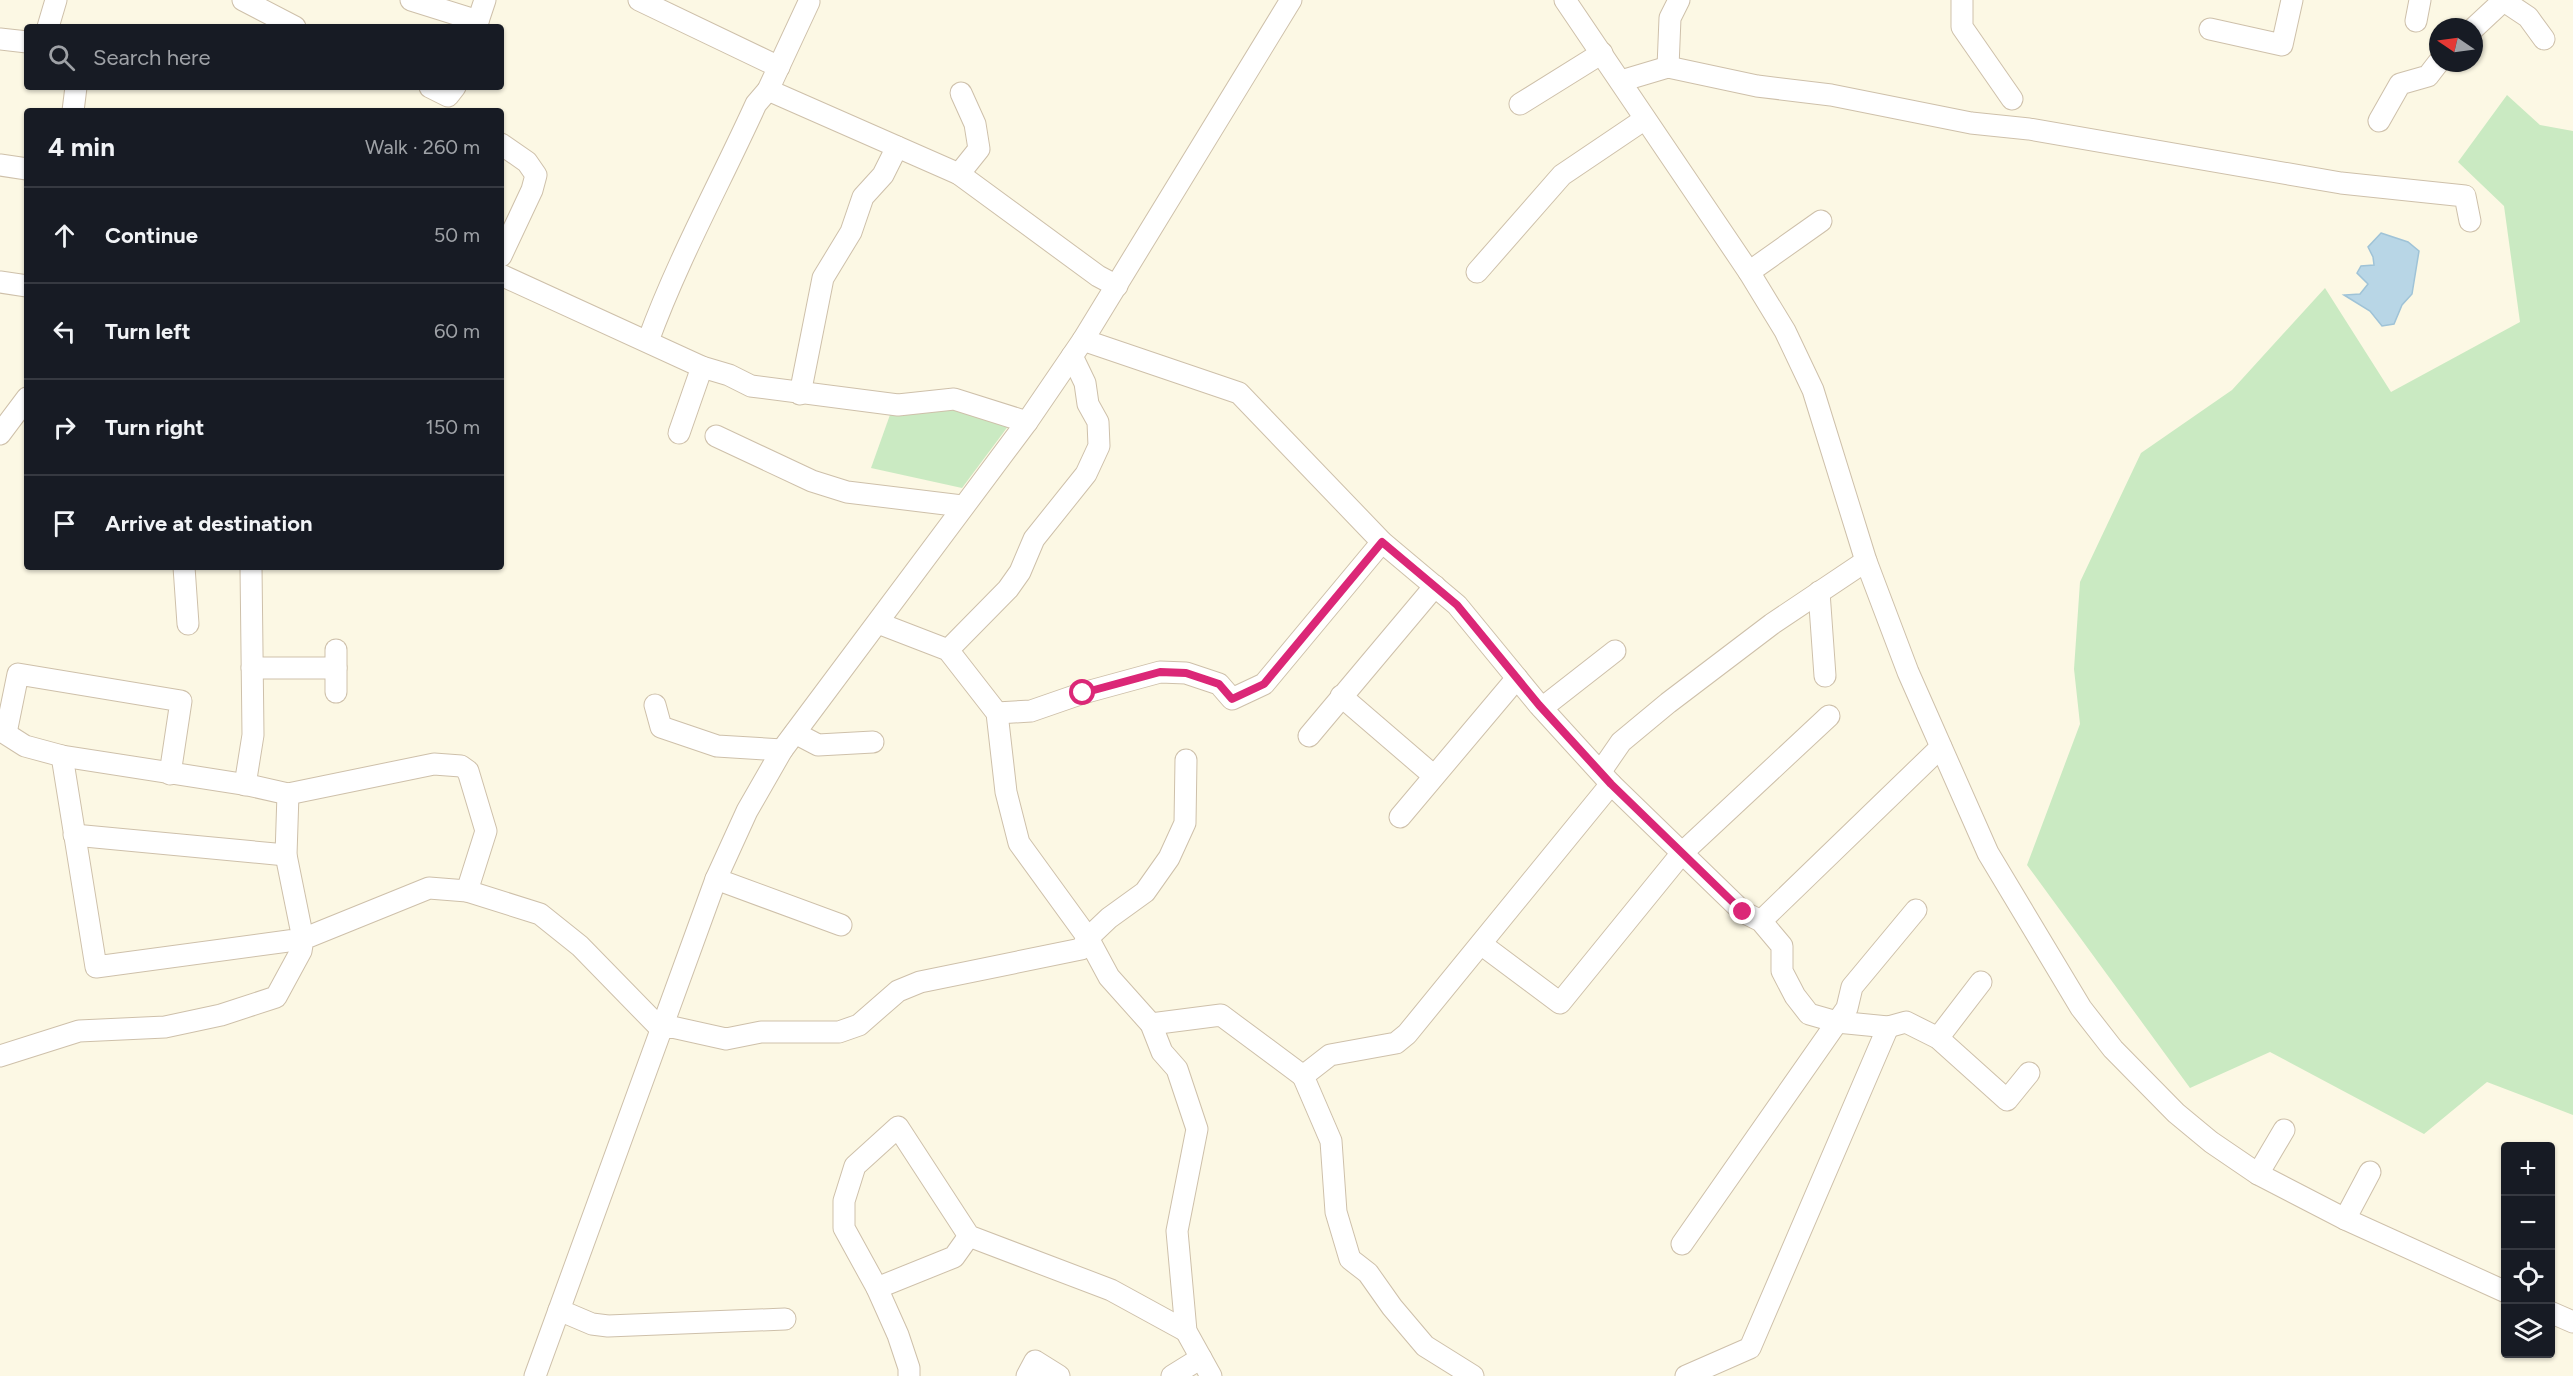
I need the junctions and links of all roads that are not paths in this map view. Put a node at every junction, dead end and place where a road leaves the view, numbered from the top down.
1 (56, 0) edge
2 (243, 0) edge
3 (411, 0) edge
4 (485, 0) edge
5 (639, 0) edge
6 (1291, 0) edge
7 (1565, 0) edge
8 (1679, 0) edge
9 (1962, 0) edge
10 (2292, 0) edge
11 (2420, 0) edge
12 (2504, 1) edge
13 (809, 2) dead end
14 (2483, 20) edge
15 (2416, 21) dead end
16 (49, 24) edge
17 (290, 24) edge
18 (477, 24) edge
19 (2210, 29) dead end
20 (0, 39) edge
21 (2544, 39) dead end
22 (24, 42) edge
23 (1602, 53) junction
24 (779, 67) junction
25 (1668, 67) junction
26 (2431, 72) edge
27 (1621, 81) junction
28 (76, 90) edge
29 (768, 90) junction
30 (961, 93) dead end
31 (2012, 99) dead end
32 (1520, 105) dead end
33 (74, 108) edge
34 (1645, 119) junction
35 (2379, 121) dead end
36 (504, 146) edge
37 (897, 147) junction
38 (0, 165) edge
39 (24, 169) edge
40 (959, 174) junction
41 (1821, 221) dead end
42 (2470, 221) dead end
43 (504, 250) edge
44 (1477, 272) dead end
45 (1749, 272) junction
46 (504, 276) edge
47 (0, 282) edge
48 (24, 286) edge
49 (1117, 286) junction
50 (648, 341) junction
51 (1078, 348) junction
52 (702, 367) junction
53 (800, 394) junction
54 (14, 406) edge
55 (1027, 422) junction
56 (679, 433) dead end
57 (0, 434) edge
58 (716, 436) dead end
59 (962, 506) junction
60 (1382, 542) junction
61 (1866, 561) junction
62 (184, 570) edge
63 (251, 570) edge
64 (1436, 586) junction
65 (1819, 592) junction
66 (878, 622) junction
67 (188, 624) dead end
68 (948, 651) junction
69 (1615, 651) dead end
70 (252, 668) junction
71 (1825, 676) dead end
72 (1517, 678) junction
73 (336, 692) dead end
74 (1341, 696) junction
75 (654, 705) dead end
76 (1542, 708) junction
77 (997, 713) junction
78 (1829, 716) dead end
79 (3, 731) edge
80 (1309, 736) dead end
81 (788, 742) junction
82 (873, 742) dead end
83 (1941, 747) junction
84 (62, 756) junction
85 (1186, 759) dead end
86 (170, 774) junction
87 (1434, 776) junction
88 (1606, 778) junction
89 (245, 785) junction
90 (288, 794) junction
91 (1400, 817) dead end
92 (74, 835) junction
93 (1682, 853) junction
94 (286, 855) junction
95 (716, 879) junction
96 (467, 891) junction
97 (1916, 910) dead end
98 (1761, 921) junction
99 (841, 926) dead end
100 (1088, 938) junction
101 (303, 939) junction
102 (1481, 944) junction
103 (1981, 982) dead end
104 (1837, 1022) junction
105 (1151, 1024) junction
106 (1888, 1027) junction
107 (661, 1029) junction
108 (1938, 1038) junction
109 (0, 1056) edge
110 (2029, 1073) dead end
111 (1303, 1076) junction
112 (2284, 1130) dead end
113 (2370, 1172) dead end
114 (2258, 1174) junction
115 (2345, 1219) junction
116 (969, 1236) junction
117 (1682, 1244) dead end
118 (877, 1288) junction
119 (2501, 1290) edge
120 (559, 1310) junction
121 (2555, 1314) edge
122 (785, 1318) dead end
123 (2573, 1322) edge
124 (1186, 1331) junction
125 (1206, 1367) edge
126 (535, 1376) edge
127 (909, 1376) edge
128 (1028, 1376) edge
129 (1059, 1376) edge
130 (1172, 1376) edge
131 (1473, 1376) edge
132 (1686, 1376) edge

1 - 16 street
2 - 17 street
3 - 18 street
4 - 18 street
5 - 24 street
6 - 49 street
7 - 23 street
8 - 25 street
9 - 31 street
10 - 19 street
11 - 15 street
12 - 14 street
12 - 21 street
13 - 24 street
20 - 22 street
23 - 27 street
23 - 32 street
24 - 29 street
25 - 27 street
25 - 42 street
26 - 35 street
27 - 34 street
28 - 33 street
29 - 37 street
29 - 50 street
30 - 40 street
34 - 44 street
34 - 45 street
36 - 43 street
37 - 40 street
37 - 53 street
38 - 39 street
40 - 49 street
41 - 45 street
45 - 61 street
46 - 50 street
47 - 48 street
49 - 51 street
50 - 52 street
51 - 55 street
51 - 60 street
51 - 68 street
52 - 53 street
52 - 56 street
53 - 55 street
54 - 57 street
55 - 59 street
58 - 59 street
59 - 66 street
60 - 64 street
60 - 77 street
61 - 65 street
61 - 83 street
62 - 67 street
63 - 70 street
64 - 72 street
64 - 74 street
65 - 71 street
65 - 88 street
66 - 68 street
66 - 81 street
68 - 77 street
69 - 76 street
70 - 73 street
70 - 89 street
72 - 76 street
72 - 87 street
74 - 80 street
74 - 87 street
75 - 81 street
76 - 88 street
77 - 100 street
78 - 93 street
79 - 84 street
79 - 86 street
81 - 82 street
81 - 95 street
83 - 98 street
83 - 114 street
84 - 86 street
84 - 92 street
85 - 100 street
86 - 89 street
87 - 91 street
88 - 93 street
88 - 102 street
89 - 90 street
90 - 94 street
90 - 96 street
92 - 94 street
92 - 101 street
93 - 98 street
93 - 102 street
94 - 101 street
95 - 99 street
95 - 107 street
96 - 101 street
96 - 107 street
97 - 104 street
98 - 104 street
100 - 105 street
100 - 107 street
101 - 109 street
102 - 111 street
103 - 108 street
104 - 106 street
104 - 117 street
105 - 111 street
105 - 124 street
106 - 108 street
106 - 132 street
107 - 120 street
108 - 110 street
111 - 131 street
112 - 114 street
113 - 115 street
114 - 115 street
115 - 119 street
116 - 118 street
116 - 118 street
116 - 124 street
118 - 127 street
120 - 122 street
120 - 126 street
121 - 123 street
124 - 125 street
125 - 130 street
128 - 129 street

